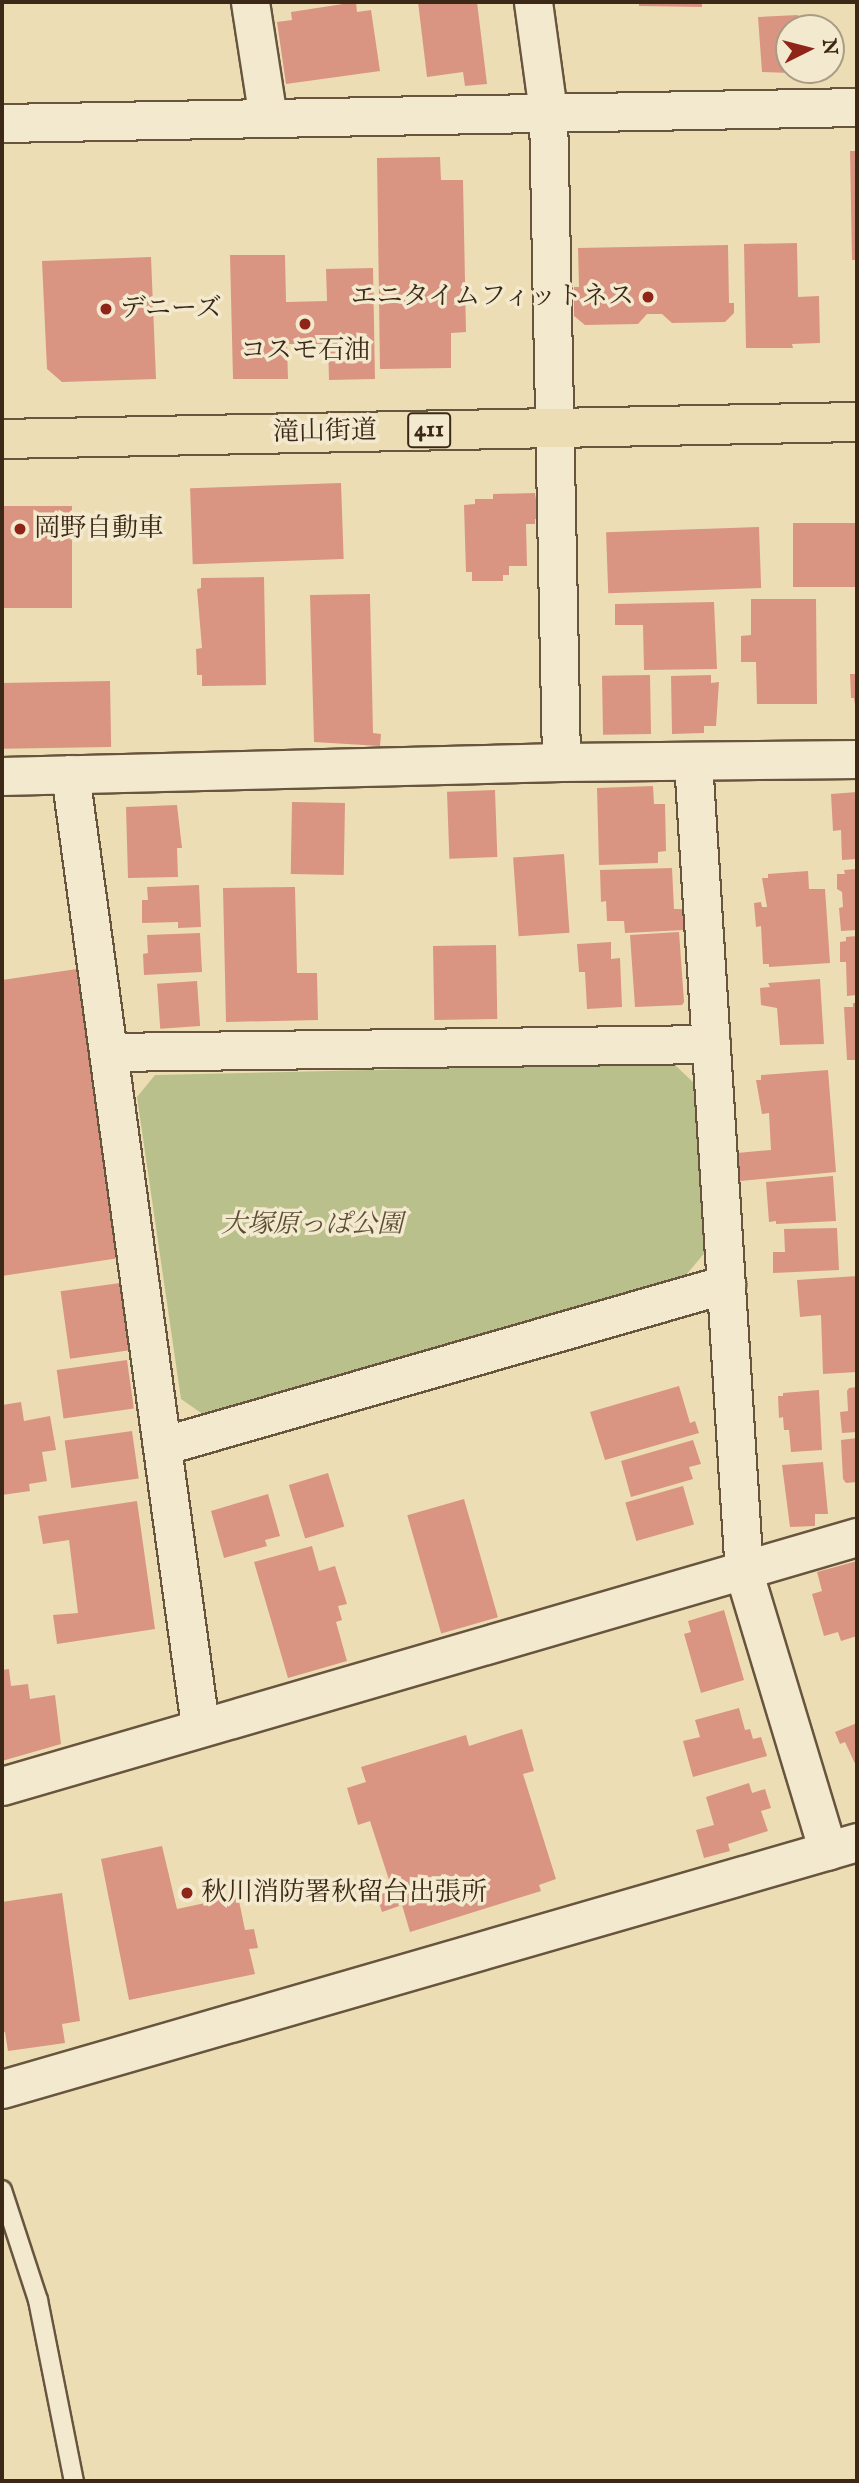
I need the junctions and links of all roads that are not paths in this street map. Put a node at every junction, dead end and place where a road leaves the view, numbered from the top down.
1 (250, 2) edge
2 (533, 2) edge
3 (857, 107) edge
4 (548, 112) junction
5 (268, 118) junction
6 (2, 124) edge
7 (857, 422) edge
8 (554, 428) junction
9 (2, 439) edge
10 (857, 759) edge
11 (693, 761) junction
12 (561, 762) junction
13 (70, 774) junction
14 (2, 776) edge
15 (711, 1044) junction
16 (108, 1052) junction
17 (726, 1284) junction
18 (162, 1446) junction
19 (857, 1538) edge
20 (744, 1573) junction
21 (200, 1726) junction
22 (2, 1786) edge
23 (842, 1847) edge
24 (2, 2089) edge
25 (2, 2190) edge
26 (74, 2481) edge

1 - 5 street
2 - 4 street
3 - 4 street
4 - 5 street
4 - 8 street
5 - 6 street
7 - 8 highway, 滝山街道 / 411
8 - 9 highway, 滝山街道 / 411
8 - 12 street
10 - 11 street
11 - 12 street
11 - 15 street
12 - 13 street
13 - 14 street
13 - 16 street
15 - 16 street
15 - 17 street
16 - 18 street
17 - 18 street
17 - 20 street
18 - 21 street
19 - 20 street
20 - 21 street
20 - 23 street
21 - 22 street
23 - 24 street
25 - 26 lane

